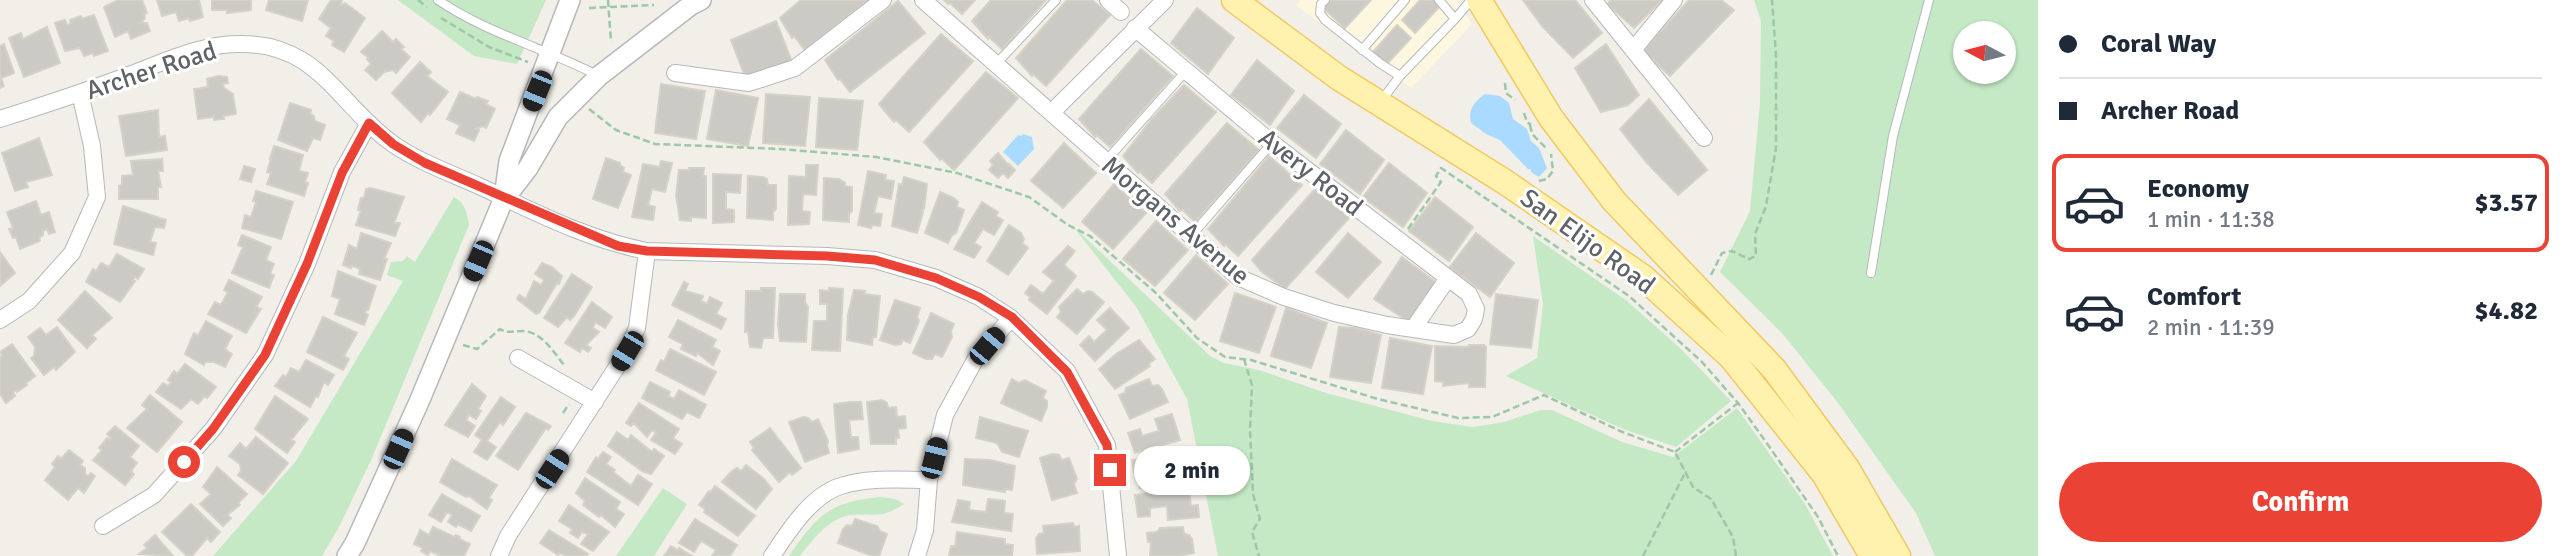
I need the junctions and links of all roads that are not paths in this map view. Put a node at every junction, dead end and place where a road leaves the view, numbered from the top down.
1 (438, 0) edge
2 (570, 0) edge
3 (701, 0) edge
4 (883, 0) edge
5 (923, 0) edge
6 (1056, 0) edge
7 (1108, 0) edge
8 (1165, 0) edge
9 (1234, 0) edge
10 (1325, 0) edge
11 (1405, 0) edge
12 (1439, 0) edge
13 (1471, 0) edge
14 (1479, 0) edge
15 (1593, 0) edge
16 (1674, 0) edge
17 (1929, 0) edge
18 (1121, 12) dead end
19 (1455, 19) junction
20 (1135, 28) junction
21 (1362, 50) junction
22 (1633, 50) junction
23 (552, 53) junction
24 (996, 64) junction
25 (1186, 71) junction
26 (675, 73) dead end
27 (598, 76) junction
28 (1400, 76) junction
29 (80, 93) junction
30 (1379, 103) junction
31 (1051, 114) junction
32 (0, 118) edge
33 (369, 123) junction
34 (1704, 138) dead end
35 (1272, 143) junction
36 (1105, 162) junction
37 (504, 198) junction
38 (1191, 236) junction
39 (647, 251) junction
40 (1871, 273) dead end
41 (1448, 278) junction
42 (1012, 317) junction
43 (0, 320) edge
44 (1474, 320) joint
45 (1413, 329) junction
46 (518, 358) dead end
47 (595, 402) junction
48 (929, 480) junction
49 (103, 526) dead end
50 (347, 556) edge
51 (499, 556) edge
52 (772, 556) edge
53 (917, 556) edge
54 (1118, 556) edge
55 (1872, 556) edge
56 (1898, 556) edge

1 - 23 lane
2 - 23 street
3 - 27 street
4 - 26 street
5 - 24 street, Morgans Avenue
6 - 24 lane
7 - 18 street
8 - 20 street
9 - 30 main road, San Elijo Road
10 - 21 lane
11 - 21 lane
12 - 19 lane
13 - 19 lane
14 - 56 main road, San Elijo Road
15 - 22 street
16 - 22 street
17 - 40 lane
19 - 28 lane
20 - 25 street, Avery Road
20 - 31 street
21 - 28 lane
22 - 34 street
23 - 27 lane
23 - 37 street
24 - 31 street, Morgans Avenue
25 - 35 street, Avery Road
25 - 36 lane
27 - 37 street
28 - 30 lane
29 - 32 street, Archer Road
29 - 33 street, Archer Road
29 - 43 street
30 - 55 main road, San Elijo Road
31 - 36 street, Morgans Avenue
33 - 37 street, Archer Road
33 - 49 street
35 - 38 lane
35 - 41 street, Avery Road
36 - 38 street, Morgans Avenue
37 - 39 street, Archer Road
37 - 50 street
38 - 45 street, Morgans Avenue
39 - 42 street, Archer Road
39 - 47 street
41 - 44 street, Avery Road
41 - 45 street
42 - 48 street
42 - 54 street, Archer Road
44 - 45 street, Morgans Avenue
46 - 47 street
47 - 51 street
48 - 52 street
48 - 53 street

